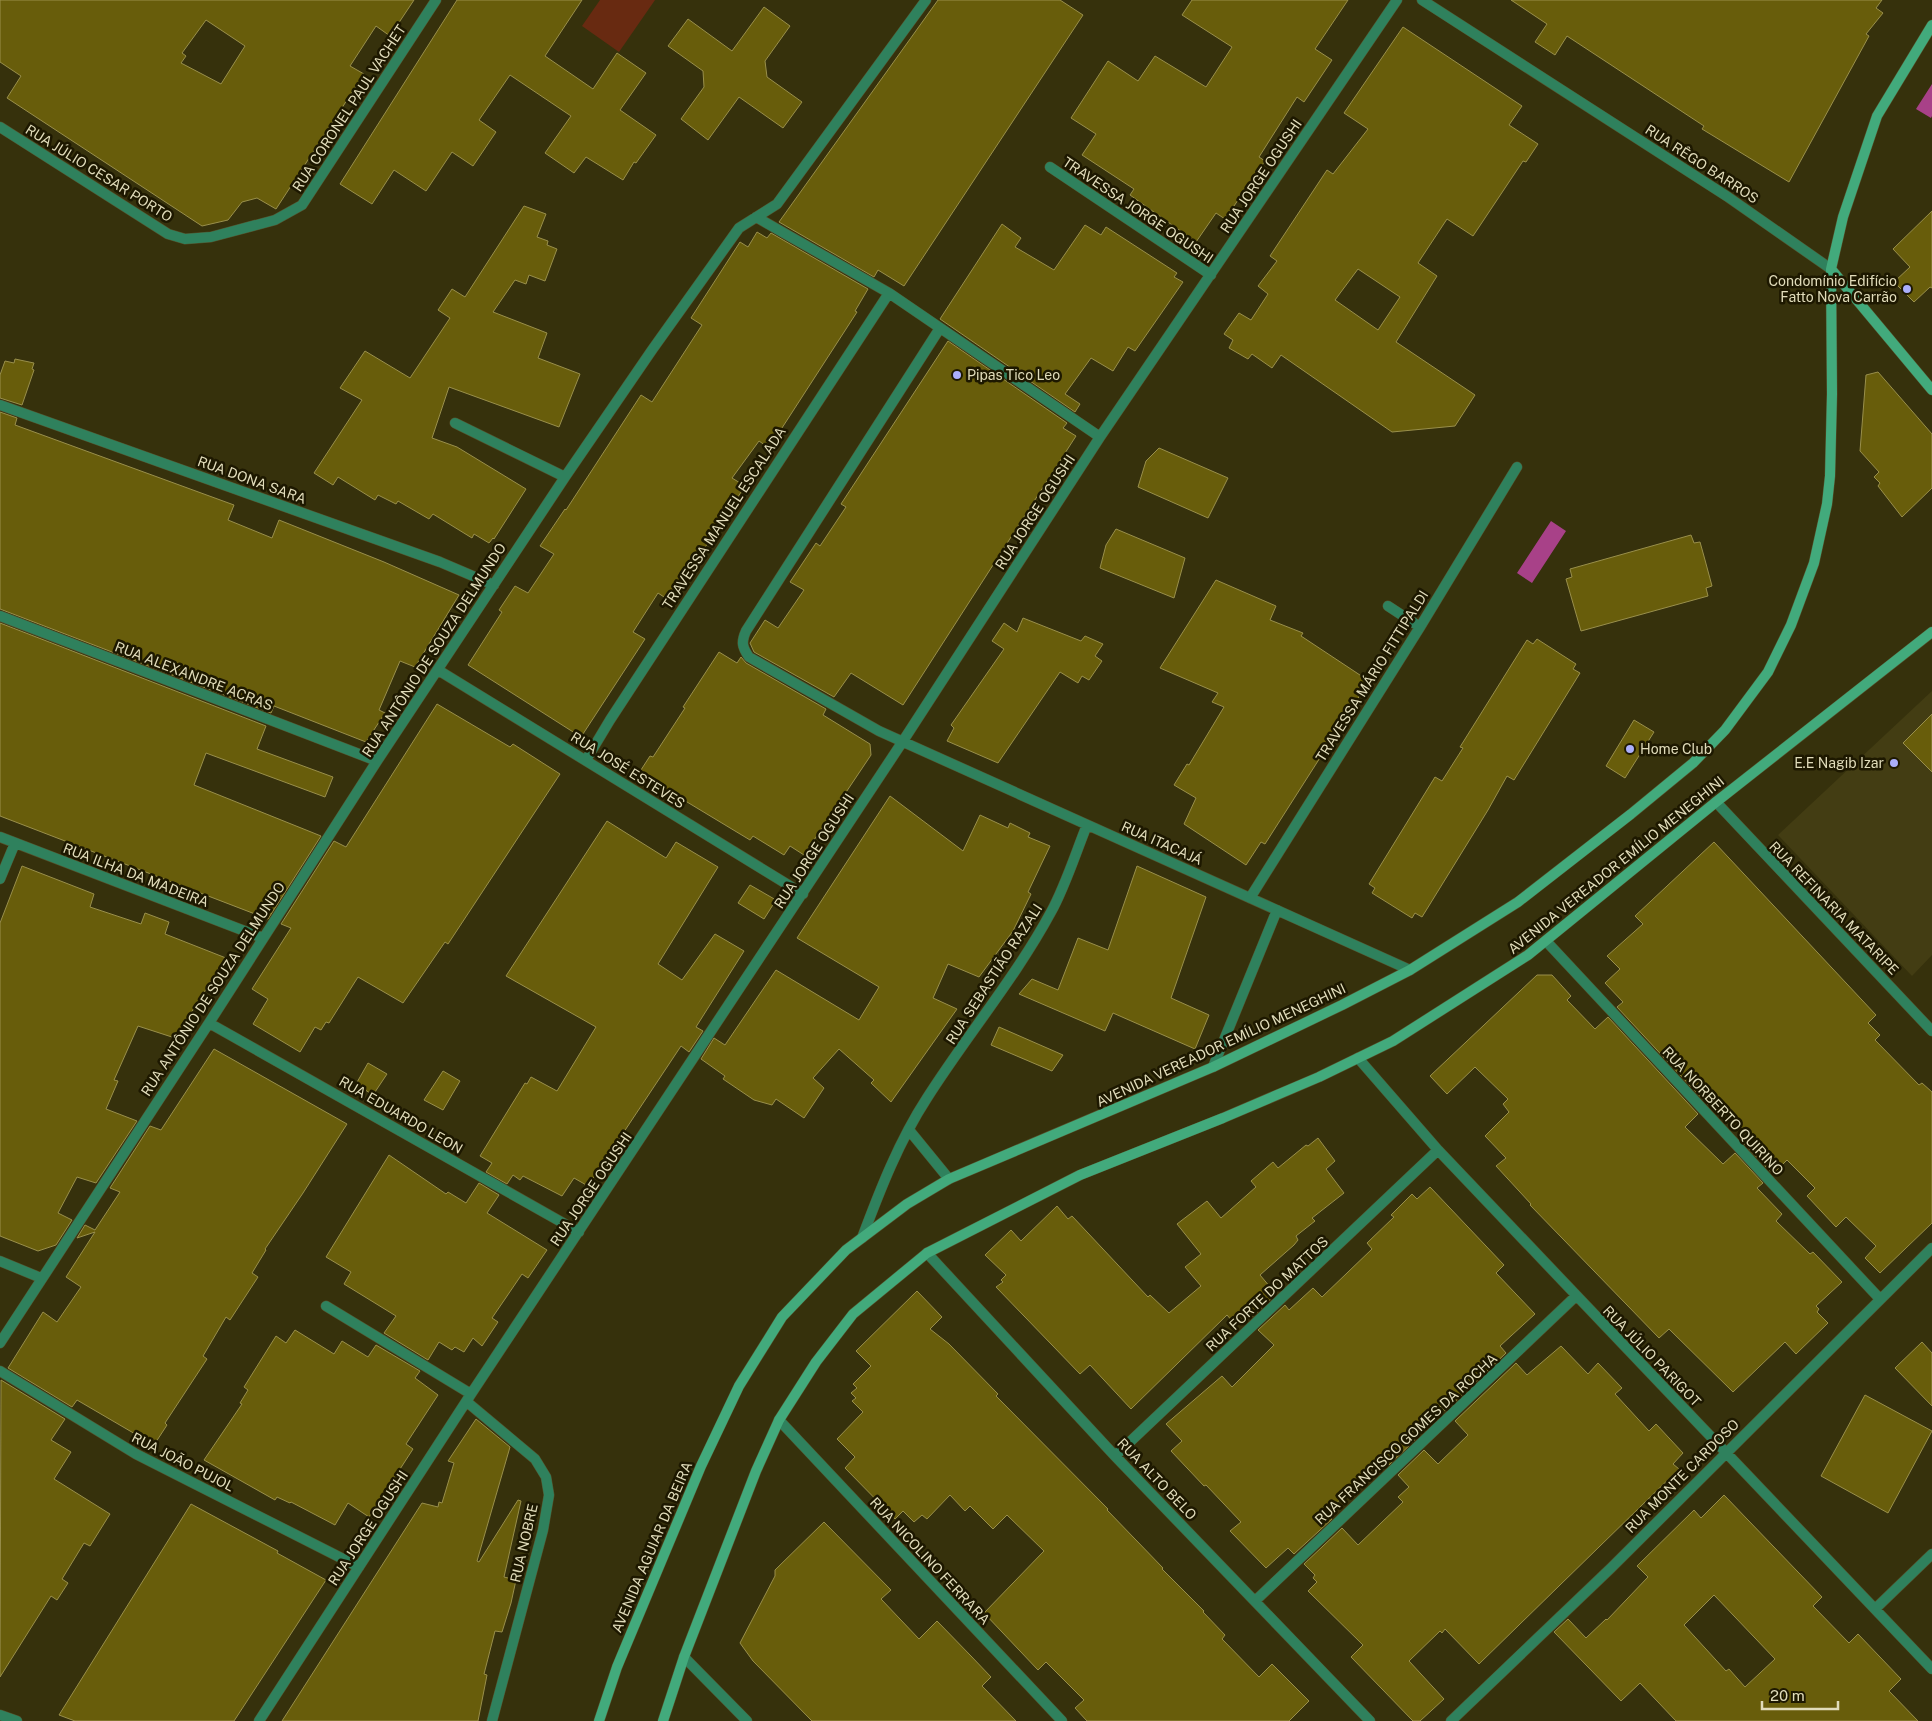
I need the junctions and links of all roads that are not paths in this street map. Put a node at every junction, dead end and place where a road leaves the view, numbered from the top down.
1 (436, 0) edge
2 (926, 0) edge
3 (1397, 0) edge
4 (1422, 0) edge
5 (1932, 25) edge
6 (0, 127) edge
7 (1050, 167) dead end
8 (756, 217) junction
9 (185, 239) joint
10 (1831, 269) junction
11 (1211, 276) junction
12 (889, 293) junction
13 (940, 328) junction
14 (1932, 390) edge
15 (0, 406) edge
16 (455, 424) dead end
17 (1100, 437) junction
18 (1516, 467) dead end
19 (565, 477) junction
20 (494, 585) junction
21 (1388, 606) dead end
22 (0, 616) edge
23 (1420, 627) junction
24 (1932, 632) edge
25 (438, 670) junction
26 (903, 741) junction
27 (586, 760) junction
28 (377, 761) junction
29 (1716, 802) junction
30 (1087, 825) junction
31 (0, 837) edge
32 (15, 843) junction
33 (0, 879) edge
34 (803, 894) junction
35 (1250, 898) junction
36 (1277, 910) junction
37 (263, 938) junction
38 (1546, 941) junction
39 (1410, 970) junction
40 (209, 1023) junction
41 (1932, 1031) edge
42 (1358, 1058) junction
43 (1213, 1066) junction
44 (909, 1130) junction
45 (1438, 1150) junction
46 (949, 1179) junction
47 (579, 1232) junction
48 (862, 1238) junction
49 (1932, 1248) edge
50 (927, 1253) junction
51 (0, 1261) edge
52 (41, 1278) junction
53 (1576, 1296) junction
54 (1880, 1299) junction
55 (326, 1306) dead end
56 (0, 1343) edge
57 (0, 1371) edge
58 (739, 1386) joint
59 (469, 1398) junction
60 (779, 1420) junction
61 (1726, 1452) junction
62 (1115, 1456) junction
63 (1932, 1554) edge
64 (359, 1567) junction
65 (1255, 1601) junction
66 (1875, 1609) junction
67 (684, 1657) junction
68 (1932, 1669) edge
69 (0, 1715) edge
70 (17, 1721) edge
71 (259, 1721) edge
72 (492, 1721) edge
73 (598, 1721) edge
74 (663, 1721) edge
75 (747, 1721) edge
76 (1062, 1721) edge
77 (1370, 1721) edge
78 (1451, 1721) edge

1 - 9 street, RUA CORONEL PAUL VACHET
2 - 8 street, RUA ANTÔNIO DE SOUZA DELMUNDO
3 - 11 street, RUA JORGE OGUSHI
4 - 10 street, RUA RÊGO BARROS
5 - 10 main road, AVENIDA VEREADOR EMÍLIO MENEGHINI
6 - 9 street, RUA JÚLIO CESAR PORTO
7 - 11 street, TRAVESSA JORGE OGUSHI
8 - 12 street
8 - 19 street, RUA ANTÔNIO DE SOUZA DELMUNDO
10 - 14 main road, RUA RÊGO BARROS
10 - 39 main road, AVENIDA VEREADOR EMÍLIO MENEGHINI
11 - 17 street, RUA JORGE OGUSHI
12 - 13 street
12 - 27 street, TRAVESSA MANUEL ESCALADA
13 - 17 street
13 - 26 street, RUA ITACAJÁ
15 - 20 street, RUA DONA SARA
16 - 19 street
17 - 26 street, RUA JORGE OGUSHI
18 - 23 street, TRAVESSA MÁRIO FITTIPALDI
19 - 20 street, RUA ANTÔNIO DE SOUZA DELMUNDO
20 - 25 street, RUA ANTÔNIO DE SOUZA DELMUNDO
21 - 23 street
22 - 28 street, RUA ALEXANDRE ACRAS
23 - 35 street, TRAVESSA MÁRIO FITTIPALDI
24 - 29 main road, AVENIDA VEREADOR EMÍLIO MENEGHINI
25 - 27 street, RUA JOSÉ ESTEVES
25 - 28 street, RUA ANTÔNIO DE SOUZA DELMUNDO
26 - 30 street, RUA ITACAJÁ
26 - 34 street, RUA JORGE OGUSHI
27 - 34 street, RUA JOSÉ ESTEVES
28 - 37 street, RUA ANTÔNIO DE SOUZA DELMUNDO
29 - 38 main road, AVENIDA VEREADOR EMÍLIO MENEGHINI
29 - 41 street, RUA REFINARIA MATARIPE
30 - 35 street, RUA ITACAJÁ
30 - 44 street, RUA SEBASTIÃO RAZALI
31 - 32 street, RUA ILHA DA MADEIRA
32 - 33 street
32 - 37 street, RUA ILHA DA MADEIRA
34 - 47 street, RUA JORGE OGUSHI
35 - 36 street, RUA ITACAJÁ
36 - 39 street, RUA ITACAJÁ
36 - 43 street
37 - 40 street, RUA ANTÔNIO DE SOUZA DELMUNDO
38 - 42 main road, AVENIDA VEREADOR EMÍLIO MENEGHINI
38 - 54 street, RUA NORBERTO QUIRINO
39 - 43 main road, AVENIDA VEREADOR EMÍLIO MENEGHINI
40 - 47 street, RUA EDUARDO LEON
40 - 52 street, RUA ANTÔNIO DE SOUZA DELMUNDO
42 - 45 street, RUA JÚLIO PARIGOT
42 - 50 main road, AVENIDA VEREADOR EMÍLIO MENEGHINI
43 - 46 main road, AVENIDA VEREADOR EMÍLIO MENEGHINI
44 - 46 street
44 - 48 street, RUA SEBASTIÃO RAZALI
45 - 53 street, RUA JÚLIO PARIGOT
45 - 62 street, RUA FORTE DO MATTOS
46 - 48 main road, AVENIDA VEREADOR EMÍLIO MENEGHINI
47 - 59 street, RUA JORGE OGUSHI
48 - 58 main road, AVENIDA VEREADOR EMÍLIO MENEGHINI
49 - 54 street, RUA MONTE CARDOSO
50 - 60 main road, AVENIDA VEREADOR EMÍLIO MENEGHINI
50 - 62 street, RUA ALTO BELO
51 - 52 street
52 - 56 street, RUA ANTÔNIO DE SOUZA DELMUNDO
53 - 61 street, RUA JÚLIO PARIGOT
53 - 65 street, RUA FRANCISCO GOMES DA ROCHA
54 - 61 street, RUA MONTE CARDOSO
55 - 59 street, RUA NOBRE
57 - 64 street, RUA JOÃO PUJOL
58 - 73 main road, AVENIDA AGUIAR DA BEIRA
59 - 64 street, RUA JORGE OGUSHI
59 - 72 street, RUA NOBRE
60 - 67 main road
60 - 76 street, RUA NICOLINO FERRARA
61 - 66 street, RUA JÚLIO PARIGOT
61 - 78 street, RUA MONTE CARDOSO
62 - 65 street, RUA ALTO BELO
63 - 66 street
64 - 71 street, RUA JORGE OGUSHI
65 - 77 street, RUA ALTO BELO
66 - 68 street, RUA JÚLIO PARIGOT
67 - 74 main road
67 - 75 street
69 - 70 street

